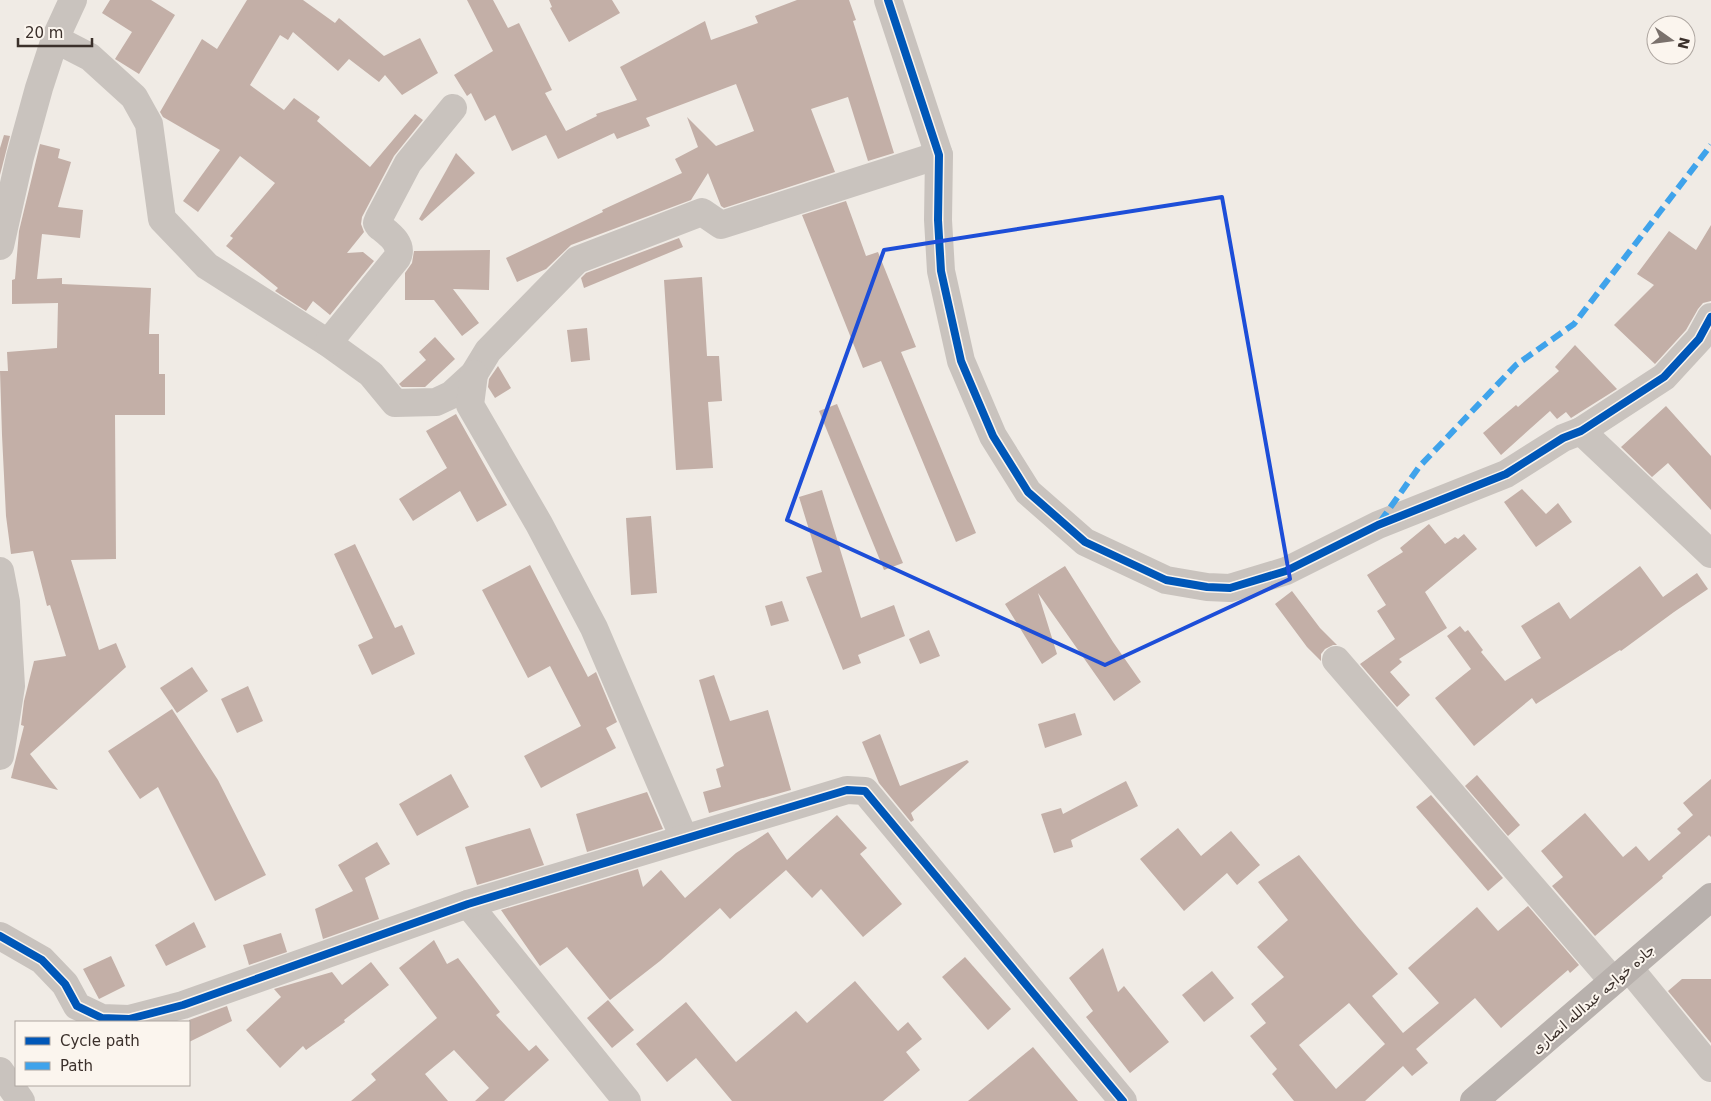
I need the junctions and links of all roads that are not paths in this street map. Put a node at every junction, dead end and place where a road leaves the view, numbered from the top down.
1 (73, 0) edge
2 (888, 0) edge
3 (55, 38) junction
4 (453, 108) dead end
5 (939, 155) junction
6 (0, 246) edge
7 (1711, 317) edge
8 (328, 343) junction
9 (474, 374) junction
10 (1581, 431) junction
11 (1711, 554) edge
12 (0, 572) edge
13 (1336, 660) dead end
14 (0, 756) edge
15 (684, 838) junction
16 (1711, 897) edge
17 (468, 904) junction
18 (0, 936) edge
19 (1621, 975) junction
20 (1711, 1068) edge
21 (0, 1071) edge
22 (21, 1101) edge
23 (627, 1101) edge
24 (1123, 1101) edge
25 (1474, 1101) edge

1 - 3 street
2 - 5 street
3 - 6 street
3 - 8 street
4 - 8 street
5 - 9 street
5 - 10 street
7 - 10 street
8 - 9 street
9 - 15 street
10 - 11 street
12 - 14 street
13 - 19 street
15 - 17 street
15 - 24 street
16 - 19 main road, جاده خواجه عبدالله انصاری
17 - 18 street
17 - 23 street
19 - 20 street
19 - 25 main road, جاده خواجه عبدالله انصاری
21 - 22 street

